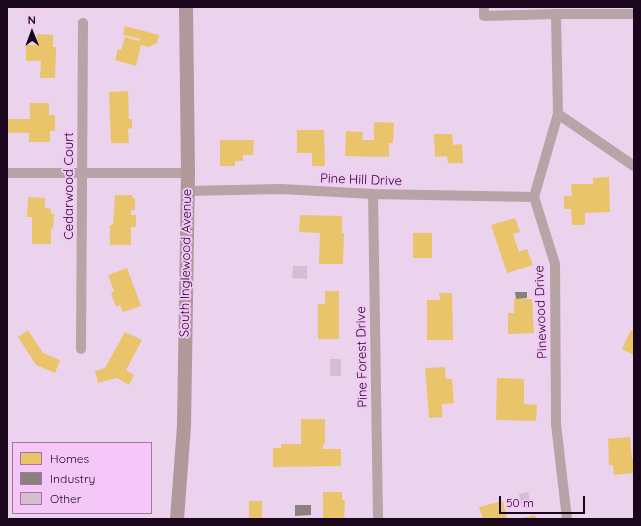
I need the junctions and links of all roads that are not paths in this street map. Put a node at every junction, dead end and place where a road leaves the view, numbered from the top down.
1 (186, 7) edge
2 (484, 12) edge
3 (628, 12) edge
4 (556, 14) junction
5 (82, 23) dead end
6 (558, 114) junction
7 (634, 166) edge
8 (7, 172) edge
9 (82, 172) junction
10 (188, 173) junction
11 (187, 190) junction
12 (373, 194) junction
13 (534, 196) junction
14 (81, 349) dead end
15 (177, 519) edge
16 (378, 519) edge
17 (568, 519) edge

1 - 10 street, South Inglewood Avenue
2 - 4 street
3 - 4 street
4 - 6 street
5 - 9 street, Cedarwood Court
6 - 7 street
6 - 13 street
8 - 9 street
9 - 10 street
9 - 14 street, Cedarwood Court
10 - 11 street, South Inglewood Avenue
11 - 12 street, Pine Hill Drive
11 - 15 street, South Inglewood Avenue
12 - 13 street, Pine Hill Drive
12 - 16 street, Pine Forest Drive
13 - 17 street, Pinewood Drive

